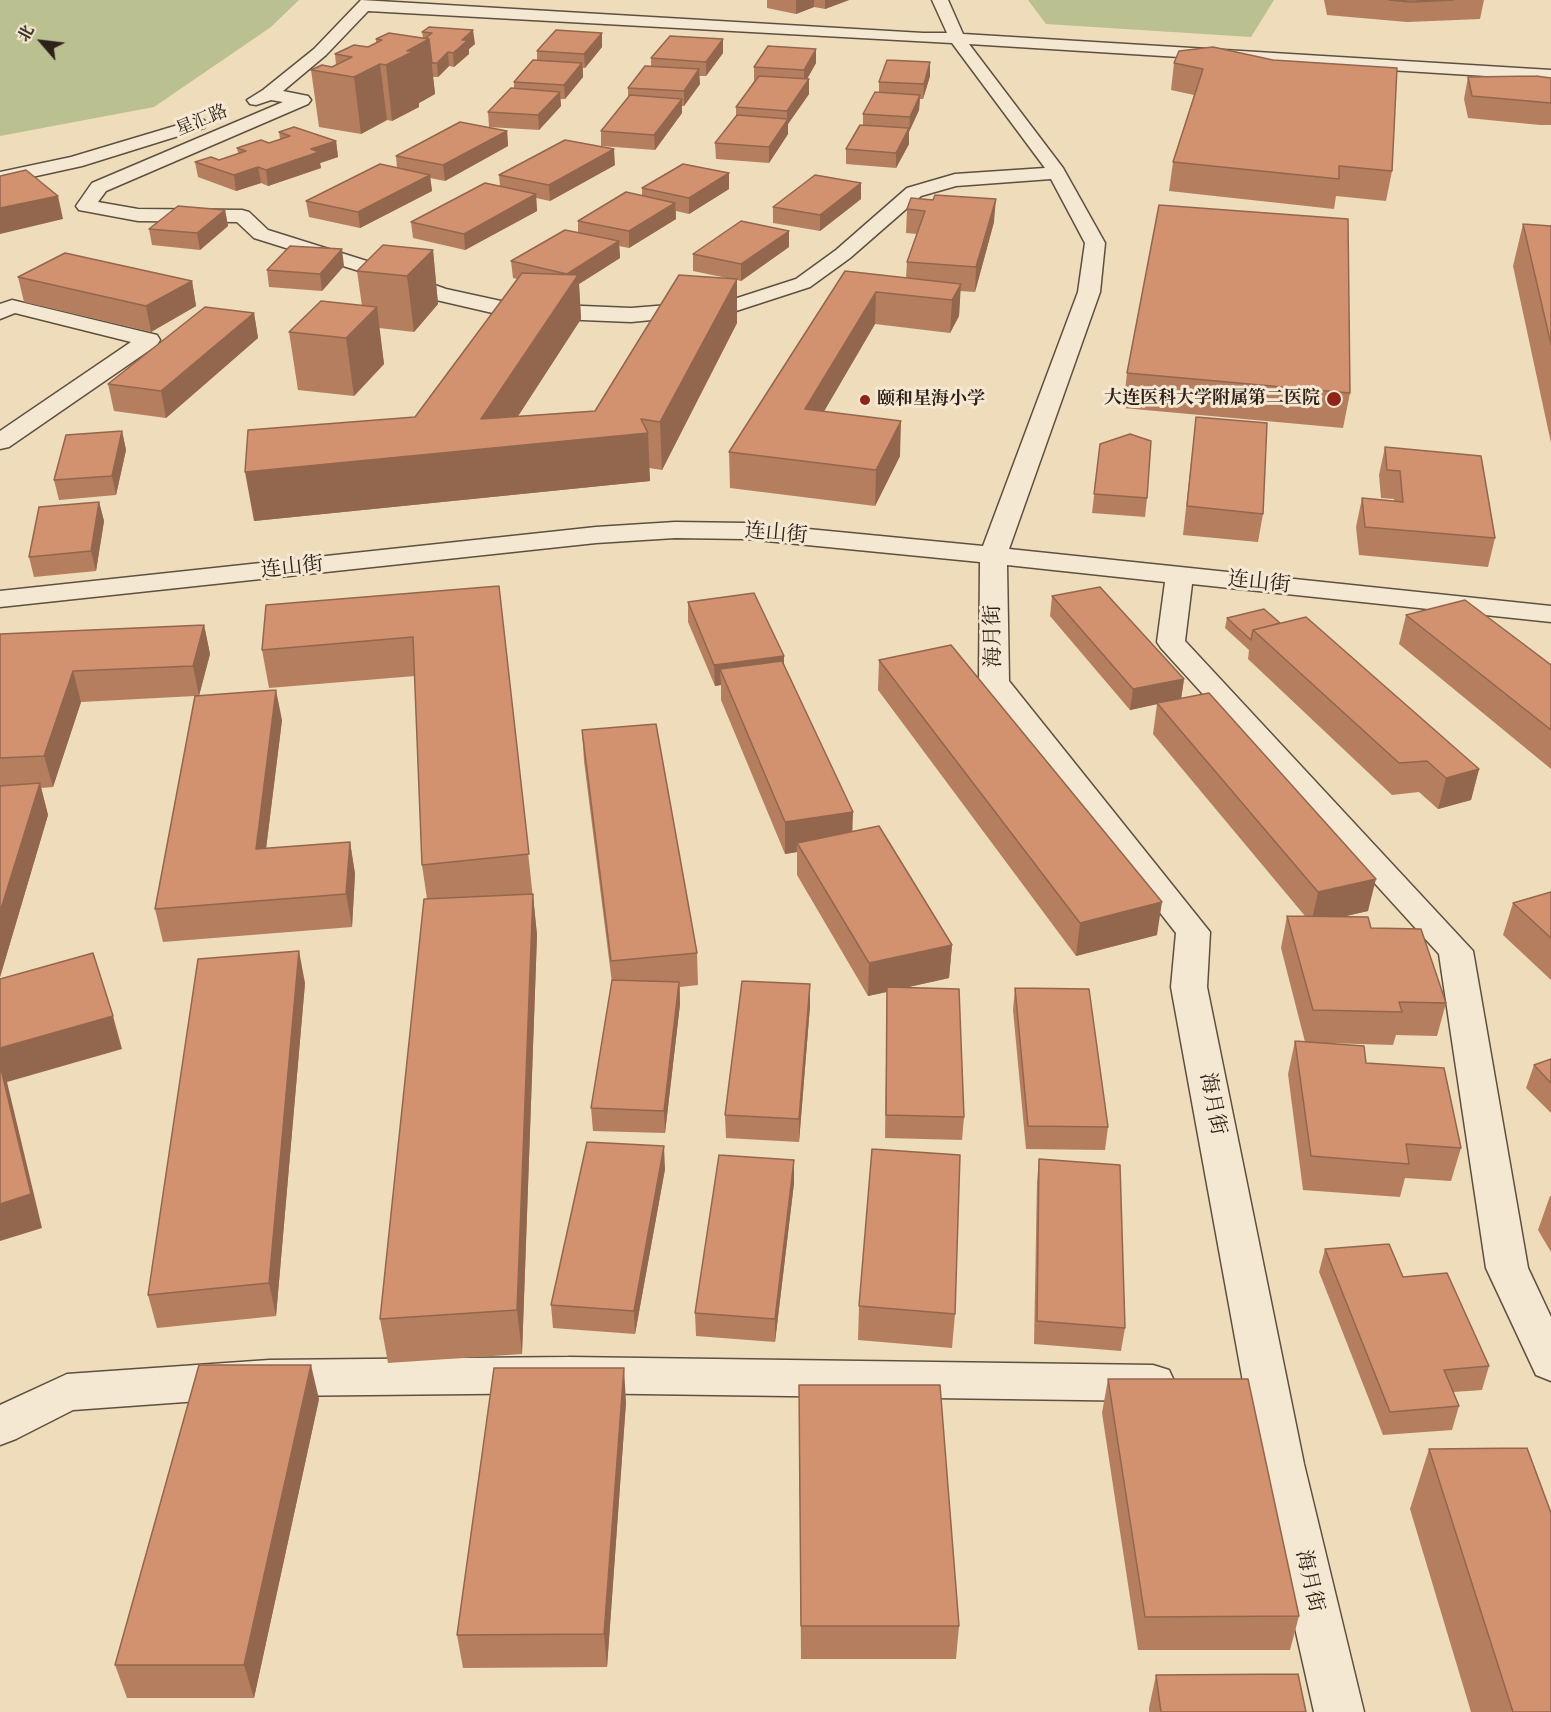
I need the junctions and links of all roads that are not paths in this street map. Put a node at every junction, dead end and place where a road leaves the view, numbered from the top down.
1 (940, 0) edge
2 (368, 3) edge
3 (957, 38) junction
4 (1551, 75) edge
5 (269, 94) junction
6 (237, 108) dead end
7 (215, 117) dead end
8 (1057, 173) junction
9 (0, 178) edge
10 (0, 312) edge
11 (0, 441) edge
12 (993, 555) junction
13 (1180, 575) junction
14 (0, 599) edge
15 (1551, 614) edge
16 (1551, 1363) edge
17 (1230, 1385) junction
18 (0, 1426) edge
19 (1339, 1712) edge

1 - 3 street
2 - 3 street
2 - 5 street, 星汇路
3 - 4 street
3 - 8 street
5 - 6 street, 星汇路
5 - 8 street
7 - 9 street, 星汇路
8 - 12 street
10 - 11 street
12 - 13 street, 连山街
12 - 14 street, 连山街
12 - 17 street, 海月街
13 - 15 street, 连山街
13 - 16 street
17 - 18 street
17 - 19 street, 海月街

